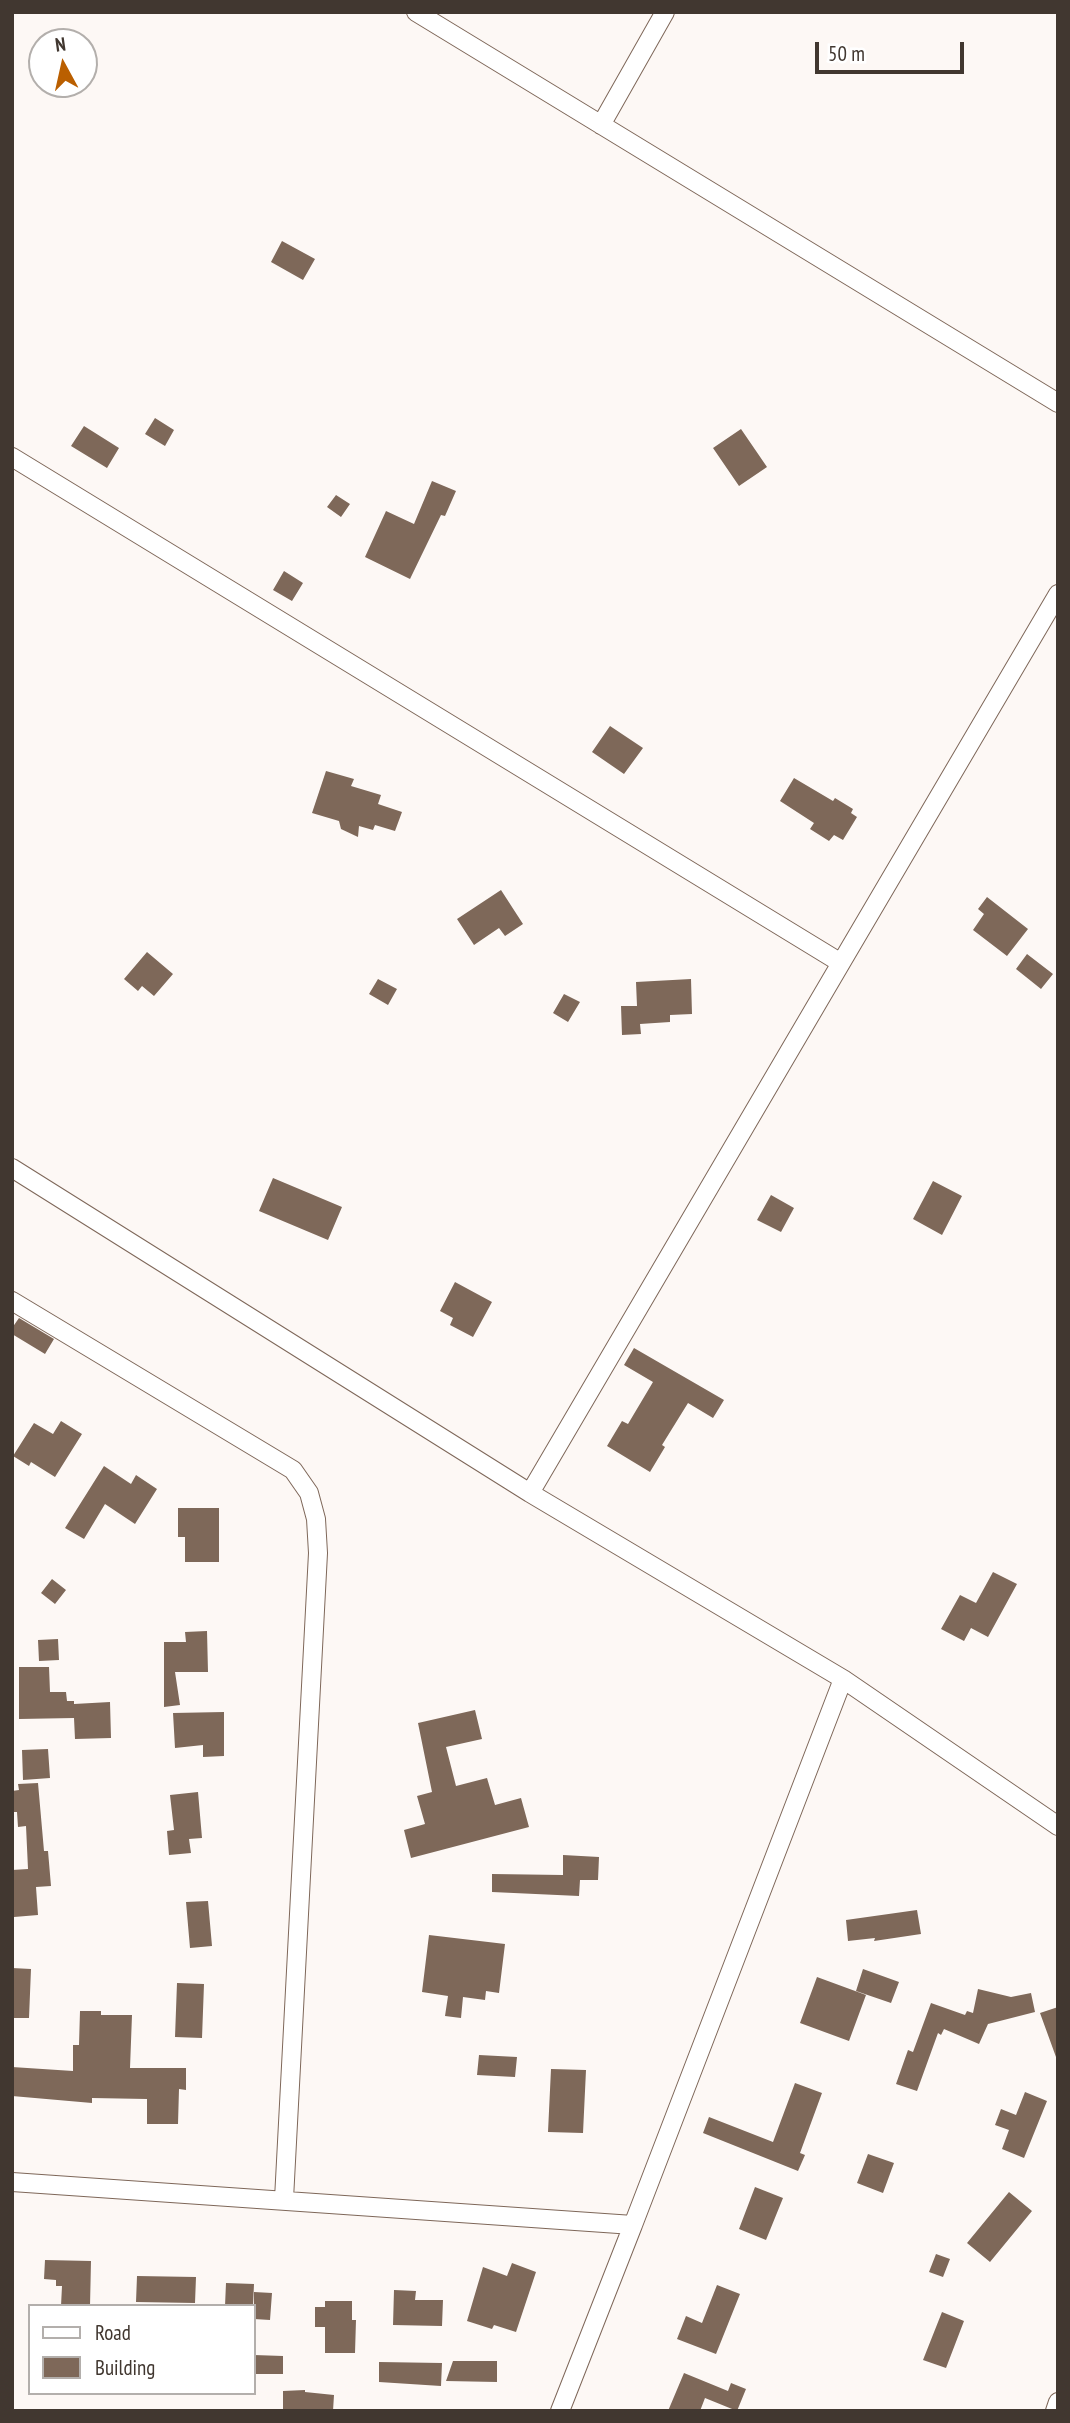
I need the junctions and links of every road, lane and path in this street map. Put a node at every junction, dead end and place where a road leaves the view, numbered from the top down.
1 (416, 12) edge
2 (665, 12) edge
3 (601, 125) junction
4 (1058, 403) edge
5 (12, 457) edge
6 (1058, 594) edge
7 (841, 962) junction
8 (12, 1168) edge
9 (12, 1301) edge
10 (530, 1493) junction
11 (844, 1679) junction
12 (1058, 1826) edge
13 (12, 2182) edge
14 (284, 2199) junction
15 (633, 2225) junction
16 (1058, 2402) edge
17 (560, 2411) edge
18 (1055, 2411) edge

1 - 3 street
2 - 3 street
3 - 4 street
5 - 7 street
6 - 7 street
7 - 10 street
8 - 10 street
9 - 14 street
10 - 11 street
11 - 12 street
11 - 15 street
13 - 14 street
14 - 15 street
15 - 17 street
16 - 18 street

